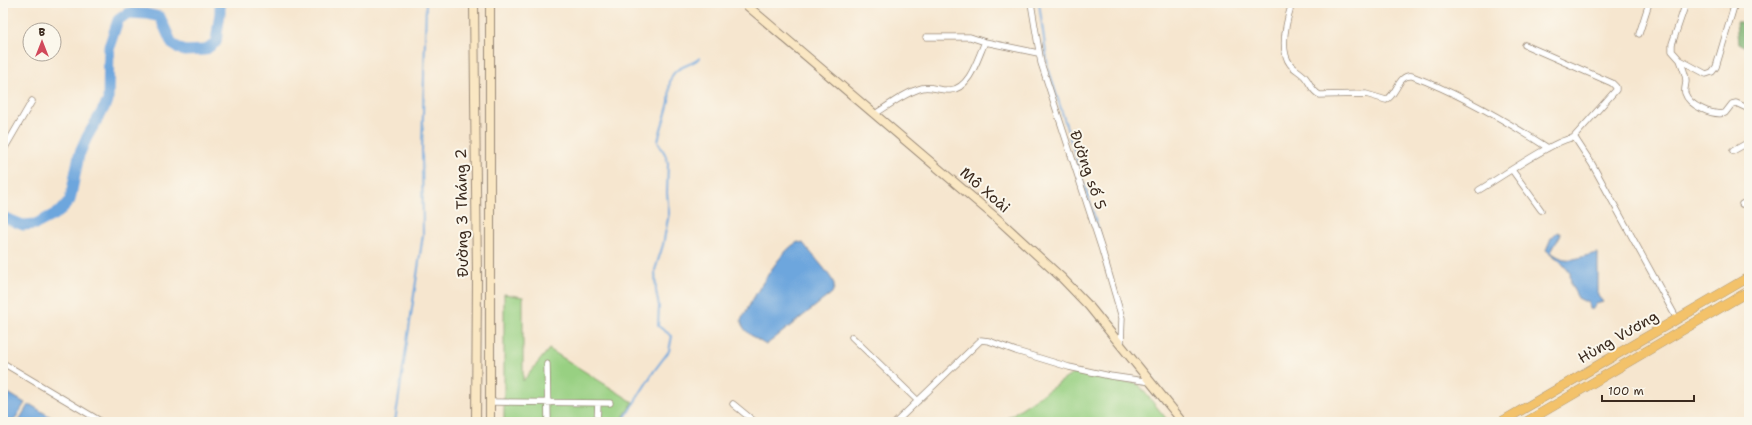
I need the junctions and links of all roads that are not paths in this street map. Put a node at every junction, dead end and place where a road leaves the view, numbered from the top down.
1 (474, 3) edge
2 (490, 3) edge
3 (744, 3) edge
4 (1032, 3) edge
5 (1292, 3) edge
6 (1649, 3) edge
7 (1686, 3) edge
8 (1735, 3) edge
9 (1639, 34) dead end
10 (926, 37) dead end
11 (985, 42) junction
12 (1525, 45) dead end
13 (1038, 53) junction
14 (1680, 60) junction
15 (32, 101) dead end
16 (1749, 109) edge
17 (876, 114) junction
18 (1573, 138) junction
19 (1749, 142) edge
20 (1548, 148) junction
21 (3, 151) edge
22 (1733, 151) dead end
23 (1512, 170) junction
24 (1479, 190) dead end
25 (1749, 201) edge
26 (1742, 204) dead end
27 (1541, 210) dead end
28 (1749, 277) edge
29 (1749, 291) edge
30 (1706, 303) junction
31 (1712, 312) junction
32 (1677, 319) junction
33 (852, 336) dead end
34 (1121, 344) junction
35 (3, 363) edge
36 (547, 364) dead end
37 (1151, 382) junction
38 (918, 401) junction
39 (490, 402) junction
40 (548, 403) junction
41 (598, 403) junction
42 (610, 404) dead end
43 (733, 404) dead end
44 (102, 422) edge
45 (476, 422) edge
46 (490, 422) edge
47 (548, 422) edge
48 (597, 422) edge
49 (755, 422) edge
50 (896, 422) edge
51 (1183, 422) edge
52 (1501, 422) edge
53 (1526, 422) edge

1 - 45 main road, Đường 3 Tháng 2
2 - 39 main road, Đường 3 Tháng 2
3 - 17 main road, Mô Xoài
4 - 13 street, Đường số 5
5 - 20 street
6 - 9 street
7 - 14 street
8 - 14 street
10 - 11 street
11 - 13 street
11 - 17 street
12 - 18 street
13 - 34 street, Đường số 5
14 - 16 street
15 - 21 street
17 - 34 main road, Mô Xoài
18 - 20 street
18 - 32 street
19 - 22 street
20 - 23 street
23 - 24 street
23 - 27 street
25 - 26 street
28 - 30 main road, Hùng Vương
29 - 31 main road, Hùng Vương
30 - 31 main road
30 - 32 main road, Hùng Vương
31 - 53 main road, Hùng Vương
32 - 52 main road, Hùng Vương
33 - 38 street
34 - 37 main road, Mô Xoài
35 - 44 street
36 - 40 street
37 - 38 street
37 - 51 main road, Mô Xoài
38 - 50 street
39 - 40 street
39 - 46 main road, Đường 3 Tháng 2
40 - 41 street
40 - 47 street
41 - 42 street
41 - 48 street
43 - 49 street

